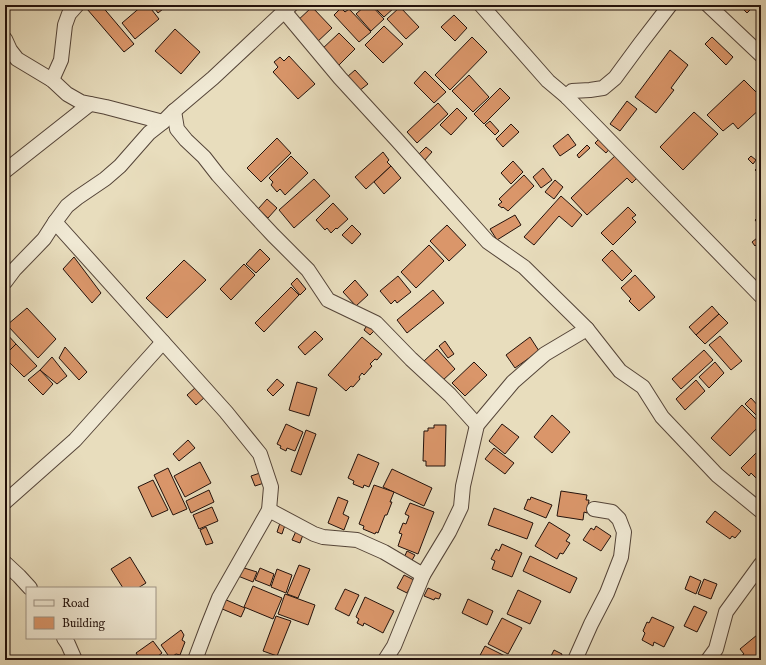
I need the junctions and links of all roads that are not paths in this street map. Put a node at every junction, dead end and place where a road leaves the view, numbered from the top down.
1 (77, 5) edge
2 (481, 5) edge
3 (670, 5) edge
4 (708, 5) edge
5 (288, 8) edge
6 (5, 39) edge
7 (761, 55) edge
8 (52, 80) junction
9 (568, 97) junction
10 (90, 104) junction
11 (174, 111) junction
12 (163, 122) junction
13 (5, 171) edge
14 (55, 222) junction
15 (5, 282) edge
16 (761, 296) edge
17 (587, 329) junction
18 (163, 342) junction
19 (477, 425) junction
20 (5, 502) edge
21 (594, 509) dead end
22 (269, 510) junction
23 (761, 511) edge
24 (761, 564) edge
25 (7, 568) edge
26 (423, 575) junction
27 (29, 587) edge
28 (65, 639) edge
29 (201, 658) edge
30 (75, 660) edge
31 (385, 660) edge
32 (575, 660) edge
33 (708, 660) edge

1 - 8 street
2 - 9 street
3 - 9 street
4 - 7 street
5 - 11 street
5 - 17 street
6 - 8 street
8 - 10 street
9 - 16 street
10 - 12 street
10 - 13 street
11 - 12 street
11 - 19 street
12 - 14 street
14 - 15 street
14 - 18 street
17 - 19 street
17 - 23 street
18 - 20 street
18 - 22 street
19 - 26 street
21 - 32 street
22 - 26 street
22 - 29 street
24 - 33 street
25 - 27 street
26 - 31 street
28 - 30 street

